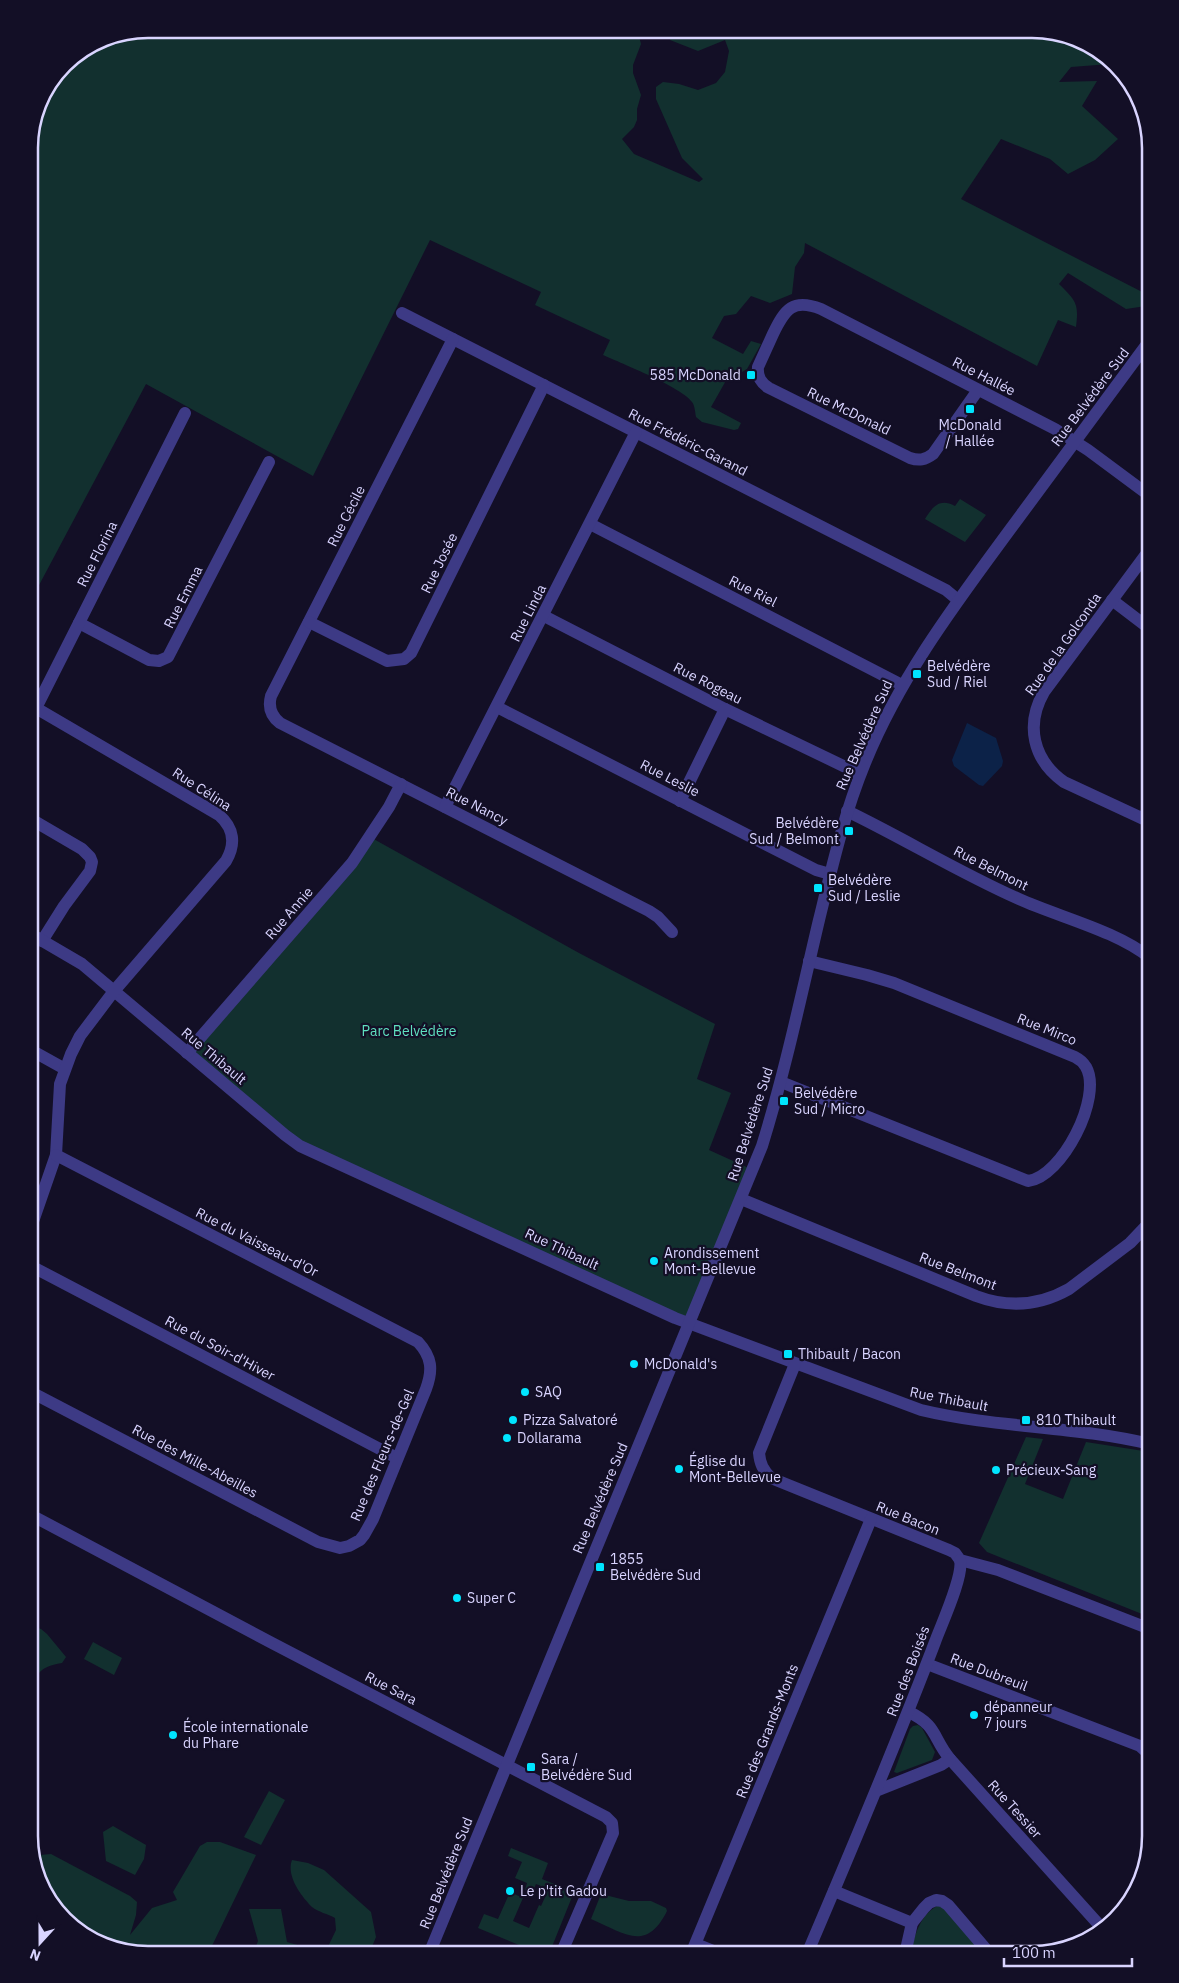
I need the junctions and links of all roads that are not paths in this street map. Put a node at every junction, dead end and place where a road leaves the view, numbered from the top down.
1 (794, 306) joint
2 (402, 313) dead end
3 (453, 339) junction
4 (1142, 351) edge
5 (544, 385) junction
6 (978, 390) junction
7 (185, 413) dead end
8 (636, 432) junction
9 (1075, 441) junction
10 (269, 462) dead end
11 (1142, 490) edge
12 (590, 524) junction
13 (1142, 560) edge
14 (958, 600) junction
15 (1112, 600) junction
16 (544, 616) junction
17 (309, 622) junction
18 (79, 623) junction
19 (1142, 623) edge
20 (902, 685) junction
21 (38, 697) edge
22 (270, 707) joint
23 (497, 707) junction
24 (38, 709) edge
25 (726, 709) junction
26 (860, 774) junction
27 (401, 784) junction
28 (680, 801) junction
29 (446, 807) junction
30 (847, 811) junction
31 (1142, 819) edge
32 (38, 823) edge
33 (830, 874) junction
34 (672, 932) dead end
35 (38, 939) edge
36 (42, 941) junction
37 (1142, 953) edge
38 (809, 961) junction
39 (114, 991) junction
40 (38, 1054) edge
41 (188, 1054) junction
42 (65, 1069) junction
43 (781, 1082) junction
44 (56, 1155) junction
45 (740, 1199) junction
46 (38, 1208) edge
47 (1142, 1230) edge
48 (38, 1270) edge
49 (689, 1324) junction
50 (794, 1364) junction
51 (431, 1368) joint
52 (38, 1397) edge
53 (1142, 1442) edge
54 (397, 1458) junction
55 (38, 1519) edge
56 (872, 1519) junction
57 (349, 1546) joint
58 (960, 1560) junction
59 (1142, 1626) edge
60 (927, 1664) junction
61 (908, 1712) junction
62 (1142, 1748) edge
63 (950, 1759) junction
64 (506, 1765) junction
65 (876, 1791) junction
66 (834, 1891) junction
67 (912, 1923) junction
68 (1097, 1923) edge
69 (433, 1945) edge
70 (566, 1945) edge
71 (695, 1946) edge
72 (811, 1946) edge
73 (907, 1946) edge
74 (983, 1946) edge

1 - 6 street, Rue Hallée
1 - 6 street, Rue McDonald
2 - 3 street, Rue Frédéric-Garand
3 - 5 street, Rue Frédéric-Garand
3 - 17 street, Rue Cécile
4 - 9 street, Rue Belvédère Sud
5 - 8 street, Rue Frédéric-Garand
5 - 17 street, Rue Josée
6 - 9 street, Rue Hallée
7 - 18 street, Rue Florina
8 - 12 street, Rue Linda
8 - 14 street, Rue Frédéric-Garand
9 - 11 street, Rue Hallée
9 - 14 street, Rue Belvédère Sud
10 - 18 street, Rue Emma
12 - 16 street, Rue Linda
12 - 20 street, Rue Riel
13 - 15 street, Rue de la Golconda
14 - 20 street, Rue Belvédère Sud
15 - 19 street
15 - 31 street, Rue de la Golconda
16 - 23 street, Rue Linda
16 - 25 street, Rue Rogeau
17 - 22 street, Rue Cécile
18 - 21 street, Rue Florina
20 - 26 street, Rue Belvédère Sud
22 - 27 street, Rue Nancy
23 - 28 street, Rue Leslie
23 - 29 street, Rue Linda
24 - 39 street, Rue Célina
25 - 26 street, Rue Rogeau
25 - 28 street
26 - 30 street, Rue Belvédère Sud
27 - 29 street, Rue Nancy
27 - 41 street, Rue Annie
28 - 33 street, Rue Leslie
29 - 34 street, Rue Nancy
30 - 33 street, Rue Belvédère Sud
30 - 37 street, Rue Belmont
32 - 36 street
33 - 38 street, Rue Belvédère Sud
35 - 36 street, Rue Thibault
36 - 39 street, Rue Thibault
38 - 43 street, Rue Belvédère Sud
38 - 43 street, Rue Mirco
39 - 41 street, Rue Thibault
39 - 42 street
40 - 42 street
41 - 49 street, Rue Thibault
42 - 44 street
43 - 45 street, Rue Belvédère Sud
44 - 46 street
44 - 51 street, Rue du Vaisseau-d'Or
45 - 47 street, Rue Belmont
45 - 49 street, Rue Belvédère Sud
48 - 54 street, Rue du Soir-d'Hiver
49 - 50 street, Rue Thibault
49 - 64 street, Rue Belvédère Sud
50 - 53 street, Rue Thibault
50 - 56 street, Rue Bacon
51 - 54 street, Rue des Fleurs-de-Gel
52 - 57 street, Rue des Mille-Abeilles
54 - 57 street, Rue des Fleurs-de-Gel
55 - 64 street, Rue Sara
56 - 58 street, Rue Bacon
56 - 71 street, Rue des Grands-Monts
58 - 59 street, Rue Bacon
58 - 60 street, Rue des Boisés
60 - 61 street, Rue des Boisés
60 - 62 street, Rue Dubreuil
61 - 63 street, Rue Tessier
61 - 65 street, Rue des Boisés
63 - 65 street
63 - 68 street, Rue Tessier
64 - 69 street, Rue Belvédère Sud
64 - 70 street, Rue Sara
65 - 66 street, Rue des Boisés
66 - 67 street
66 - 72 street, Rue des Boisés
67 - 73 street
67 - 74 street

